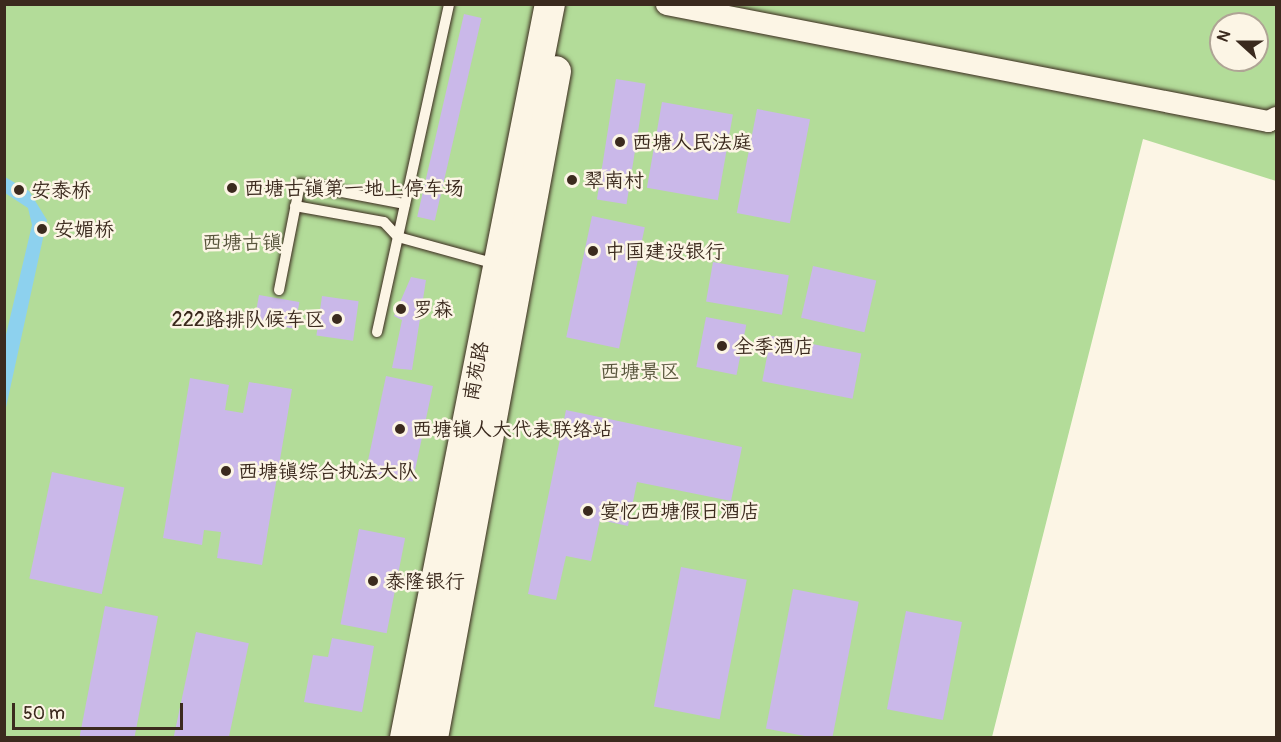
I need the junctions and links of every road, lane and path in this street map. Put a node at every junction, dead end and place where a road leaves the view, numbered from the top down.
1 (449, 4) edge
2 (550, 4) edge
3 (568, 4) edge
4 (666, 4) edge
5 (1276, 117) edge
6 (405, 204) junction
7 (296, 206) junction
8 (398, 237) junction
9 (496, 264) junction
10 (279, 290) dead end
11 (377, 332) dead end
12 (405, 738) edge
13 (433, 738) edge

1 - 6 lane
2 - 9 main road, 南苑路
3 - 13 main road, 南苑路
4 - 5 street
6 - 7 lane
6 - 8 lane
7 - 8 lane
7 - 10 lane
8 - 9 lane
8 - 11 lane
9 - 12 main road, 南苑路

